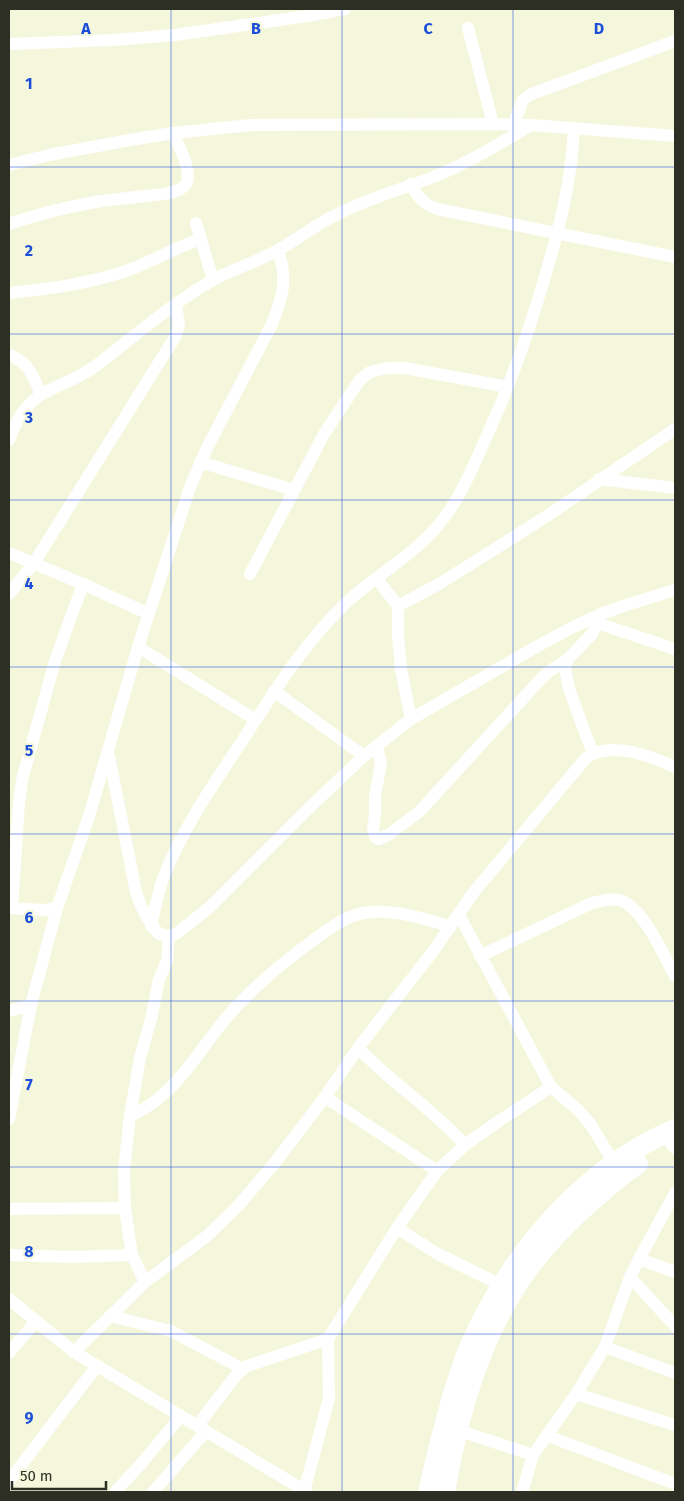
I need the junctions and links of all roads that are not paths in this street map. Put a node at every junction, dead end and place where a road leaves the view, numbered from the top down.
1 (345, 9) edge
2 (468, 28) dead end
3 (675, 41) edge
4 (9, 44) edge
5 (493, 124) junction
6 (513, 125) junction
7 (531, 126) junction
8 (574, 129) junction
9 (173, 133) junction
10 (675, 136) edge
11 (9, 165) edge
12 (410, 184) junction
13 (196, 223) dead end
14 (9, 224) edge
15 (558, 233) junction
16 (200, 239) junction
17 (278, 251) junction
18 (675, 257) edge
19 (213, 280) junction
20 (9, 293) edge
21 (176, 305) junction
22 (9, 355) edge
23 (508, 388) junction
24 (41, 394) junction
25 (675, 429) edge
26 (9, 440) edge
27 (200, 462) junction
28 (599, 479) junction
29 (675, 488) edge
30 (294, 490) junction
31 (9, 553) edge
32 (34, 562) junction
33 (250, 574) dead end
34 (377, 579) junction
35 (84, 584) junction
36 (675, 590) edge
37 (9, 594) edge
38 (398, 606) junction
39 (149, 614) junction
40 (599, 619) junction
41 (138, 647) junction
42 (675, 649) edge
43 (568, 659) junction
44 (274, 691) junction
45 (411, 719) junction
46 (256, 720) junction
47 (377, 746) junction
48 (108, 753) junction
49 (592, 754) junction
50 (364, 756) junction
51 (675, 767) edge
52 (10, 908) edge
53 (57, 908) junction
54 (458, 915) junction
55 (151, 926) junction
56 (450, 926) junction
57 (169, 936) junction
58 (480, 956) junction
59 (675, 976) edge
60 (30, 1005) junction
61 (9, 1010) edge
62 (358, 1048) junction
63 (552, 1087) junction
64 (325, 1097) junction
65 (130, 1116) junction
66 (9, 1119) edge
67 (674, 1141) edge
68 (465, 1145) junction
69 (614, 1163) junction
70 (437, 1171) junction
71 (675, 1193) edge
72 (125, 1208) junction
73 (672, 1208) edge
74 (9, 1209) edge
75 (397, 1228) junction
76 (9, 1255) edge
77 (132, 1255) junction
78 (639, 1259) junction
79 (675, 1272) edge
80 (630, 1277) junction
81 (144, 1282) junction
82 (501, 1285) junction
83 (9, 1299) edge
84 (110, 1316) junction
85 (36, 1321) junction
86 (675, 1326) edge
87 (328, 1339) junction
88 (605, 1348) junction
89 (74, 1352) junction
90 (9, 1354) edge
91 (98, 1366) junction
92 (243, 1369) junction
93 (675, 1373) edge
94 (576, 1394) junction
95 (181, 1416) junction
96 (675, 1425) edge
97 (201, 1428) junction
98 (457, 1430) junction
99 (548, 1436) junction
100 (533, 1455) junction
101 (9, 1481) edge
102 (675, 1484) edge
103 (305, 1491) edge
104 (115, 1492) edge
105 (153, 1492) edge
106 (428, 1492) edge
107 (445, 1492) edge
108 (522, 1492) edge

1 - 4 street
2 - 5 street
3 - 6 street
5 - 6 street
5 - 9 street
6 - 7 street
7 - 8 street
7 - 12 street
8 - 10 street
8 - 15 street
9 - 11 street
9 - 14 street
12 - 15 street
12 - 17 street
13 - 16 street
15 - 18 street
15 - 23 street
16 - 19 street
16 - 20 street
17 - 19 street
17 - 27 street
19 - 21 street
21 - 24 street
21 - 32 street
22 - 24 street
23 - 30 street
23 - 34 street
24 - 26 street
25 - 28 street
27 - 30 street
27 - 39 street
28 - 29 street
28 - 38 street
30 - 33 street
31 - 32 street
32 - 35 street
32 - 37 street
34 - 38 street
34 - 44 street
35 - 39 street
35 - 52 street
36 - 40 street
38 - 45 street
39 - 41 street
40 - 42 street
40 - 43 street
40 - 45 street
41 - 46 street
41 - 48 street
43 - 47 street
43 - 49 street
44 - 46 street
44 - 50 street
45 - 47 street
46 - 55 street
47 - 50 street
48 - 53 street
48 - 55 street
49 - 51 street
49 - 54 street
50 - 57 street
52 - 53 street
53 - 60 street
54 - 56 street
54 - 58 street
55 - 57 street
56 - 62 street
56 - 65 street
57 - 65 street
58 - 59 street
58 - 63 street
60 - 61 street
60 - 66 street
62 - 64 street
62 - 68 street
63 - 68 street
63 - 69 street
64 - 70 street
64 - 81 street
65 - 72 street
67 - 69 main road
67 - 98 main road
68 - 70 street
69 - 82 main road
70 - 75 street
71 - 73 street
72 - 74 street
72 - 77 street
73 - 78 street
75 - 82 street
75 - 87 street
76 - 77 street
77 - 81 street
78 - 79 street
78 - 80 street
80 - 86 street
80 - 88 street
81 - 84 street
82 - 106 main road
83 - 85 street
84 - 89 street
84 - 92 street
85 - 89 street
85 - 90 street
87 - 92 street
87 - 103 street
88 - 93 street
88 - 94 street
89 - 91 street
91 - 95 street
91 - 101 street
92 - 97 street
94 - 96 street
94 - 99 street
95 - 97 street
95 - 104 street
97 - 103 street
97 - 105 street
98 - 100 street
98 - 107 main road
99 - 100 street
99 - 102 street
100 - 108 street

